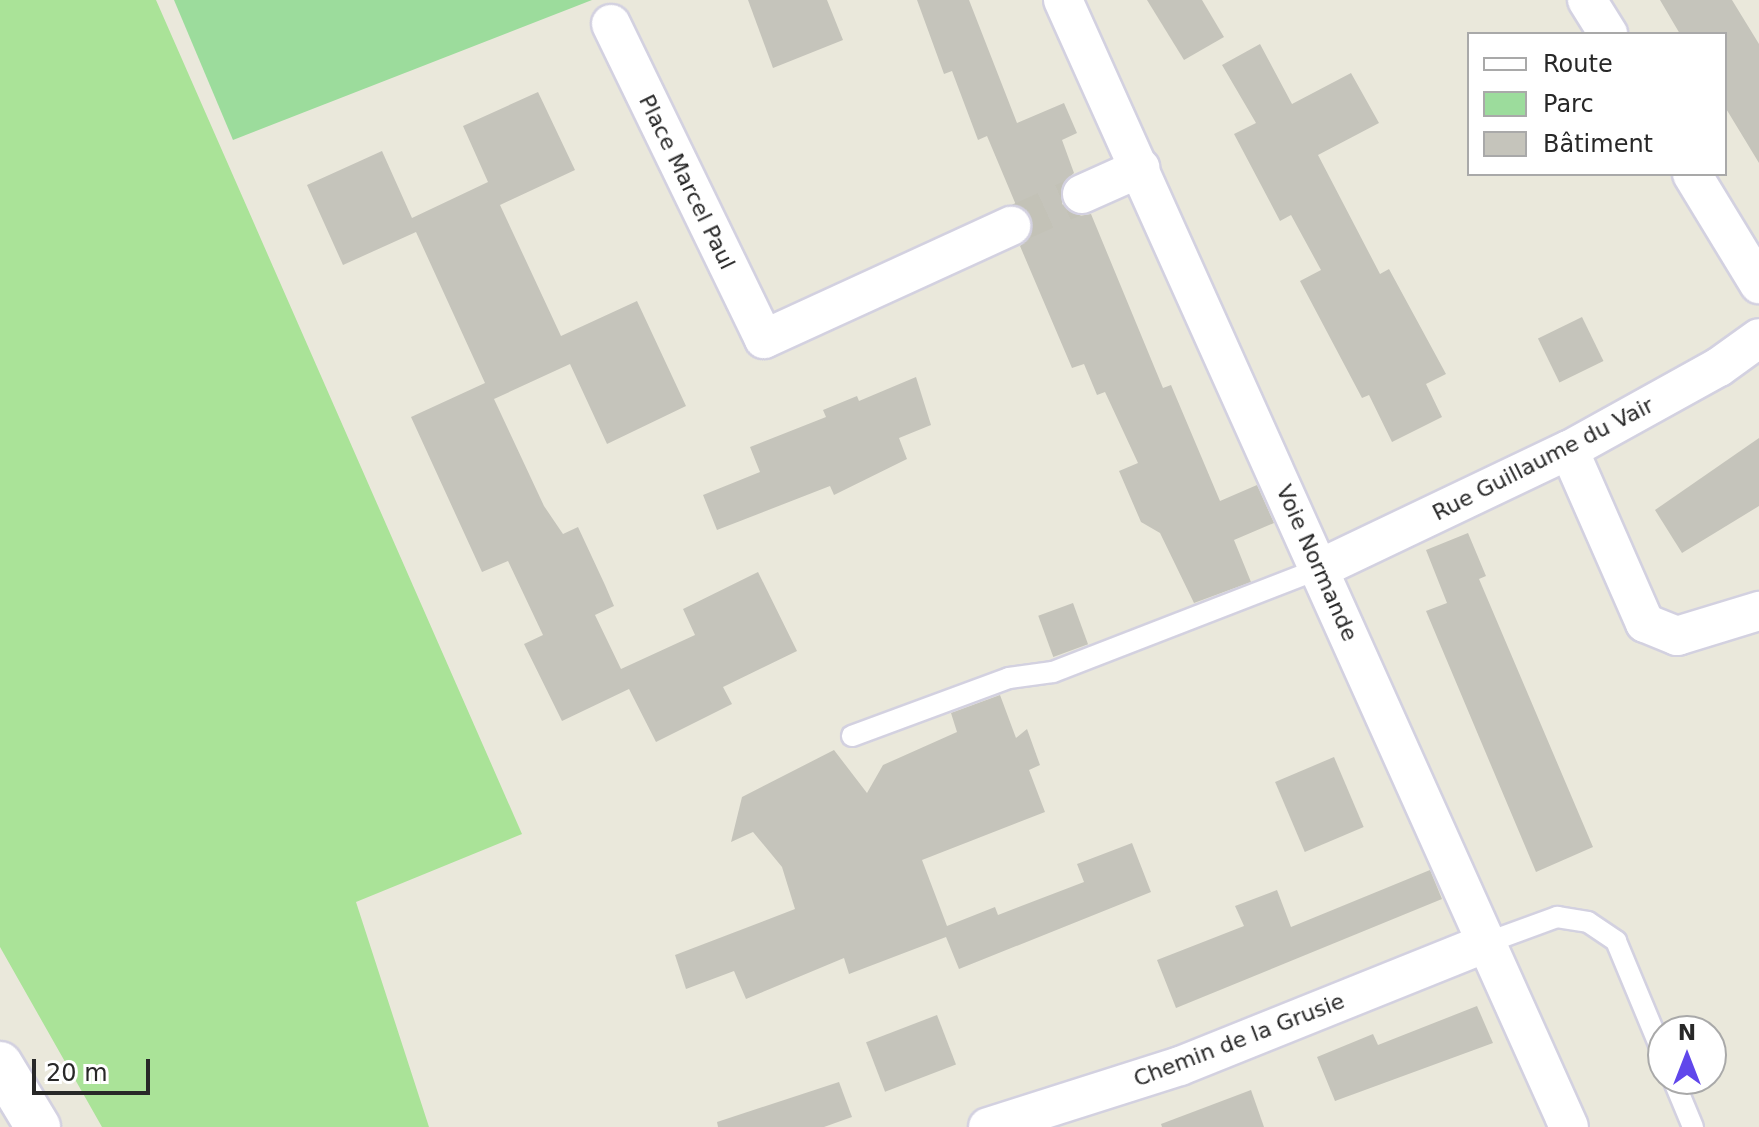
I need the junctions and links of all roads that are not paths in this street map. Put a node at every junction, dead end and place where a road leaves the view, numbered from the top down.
1 (1063, 0) edge
2 (1587, 0) edge
3 (611, 24) dead end
4 (1607, 32) edge
5 (1140, 168) junction
6 (1693, 176) edge
7 (1082, 194) tunnel mouth
8 (1011, 226) tunnel mouth
9 (1759, 284) edge
10 (1759, 338) edge
11 (1569, 450) junction
12 (1319, 569) junction
13 (1759, 611) edge
14 (852, 736) dead end
15 (1486, 943) junction
16 (1647, 1016) edge
17 (0, 1064) edge
18 (1680, 1095) edge
19 (38, 1127) edge
20 (988, 1127) edge
21 (1569, 1127) edge
22 (1693, 1127) edge

1 - 5 street, Voie Normande
2 - 4 street
3 - 8 street, Place Marcel Paul
5 - 7 street
5 - 12 street, Voie Normande
6 - 9 street
10 - 11 street, Rue Guillaume du Vair
11 - 12 street, Rue Guillaume du Vair
11 - 13 street
12 - 14 lane
12 - 15 street, Voie Normande
15 - 16 lane
15 - 20 street, Chemin de la Grusie
15 - 21 street, Voie Normande
17 - 19 main road
18 - 22 lane

